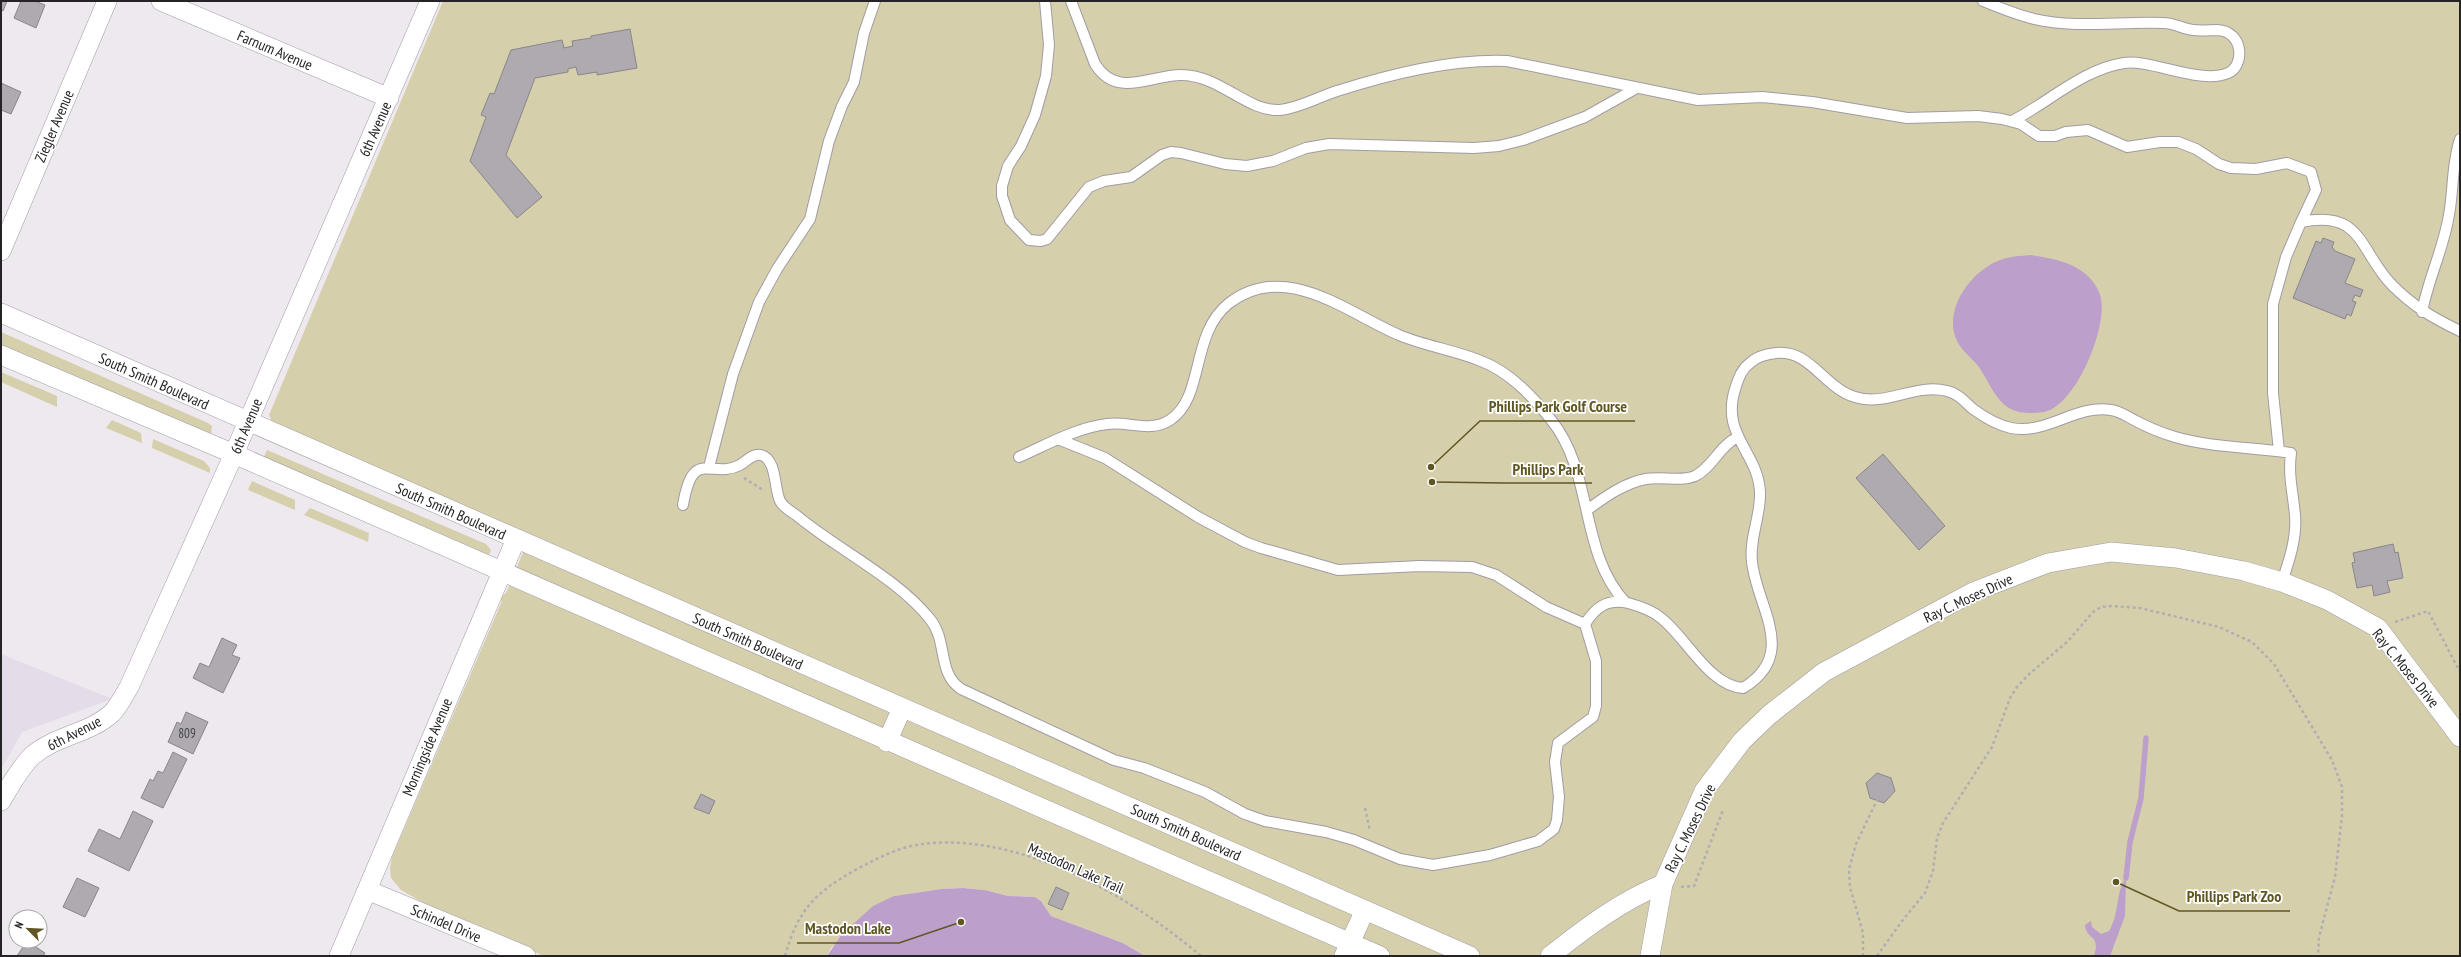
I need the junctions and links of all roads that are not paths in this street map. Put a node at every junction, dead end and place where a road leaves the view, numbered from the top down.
1 (107, 1) edge
2 (161, 1) edge
3 (430, 1) edge
4 (875, 1) edge
5 (1044, 1) edge
6 (1071, 1) edge
7 (1983, 1) edge
8 (1635, 89) junction
9 (389, 98) junction
10 (2012, 120) junction
11 (2460, 138) edge
12 (2301, 222) junction
13 (1, 251) edge
14 (2422, 312) junction
15 (1, 313) edge
16 (2460, 332) edge
17 (1, 355) edge
18 (248, 422) junction
19 (1738, 437) junction
20 (1058, 439) junction
21 (2279, 451) junction
22 (234, 454) junction
23 (1019, 457) dead end
24 (709, 467) junction
25 (683, 505) dead end
26 (1587, 510) junction
27 (516, 539) junction
28 (501, 573) junction
29 (2282, 582) junction
30 (1625, 602) junction
31 (1585, 624) junction
32 (902, 708) junction
33 (2460, 737) edge
34 (887, 742) junction
35 (1, 802) edge
36 (1672, 886) junction
37 (367, 890) junction
38 (1364, 910) junction
39 (1347, 949) edge
40 (339, 956) edge
41 (526, 956) edge
42 (1380, 956) edge
43 (1470, 956) edge
44 (1550, 956) edge
45 (1650, 956) edge

1 - 13 street, Ziegler Avenue
2 - 9 street, Farnum Avenue
3 - 9 street, 6th Avenue
4 - 24 lane
5 - 8 lane
6 - 8 lane
7 - 10 lane
8 - 10 lane
9 - 18 street, 6th Avenue
10 - 12 lane
11 - 14 lane
12 - 14 lane
12 - 21 lane
14 - 16 lane
15 - 18 street, South Smith Boulevard
17 - 22 street
18 - 22 street, 6th Avenue
18 - 27 street, South Smith Boulevard
19 - 21 lane
19 - 26 lane
19 - 30 lane
20 - 23 lane
20 - 26 lane
20 - 31 lane
21 - 29 lane
22 - 28 street
22 - 35 street, 6th Avenue
24 - 25 lane
24 - 31 lane
26 - 30 lane
27 - 28 street, Morningside Avenue
27 - 32 street, South Smith Boulevard
28 - 34 street
28 - 37 street, Morningside Avenue
29 - 33 street, Ray C. Moses Drive
29 - 36 street, Ray C. Moses Drive
30 - 31 lane
32 - 34 street
32 - 38 street, South Smith Boulevard
34 - 39 street
36 - 44 street, Ray C. Moses Drive
36 - 45 street
37 - 40 street, Morningside Avenue
37 - 41 street, Schindel Drive
38 - 39 street
38 - 43 street, South Smith Boulevard
39 - 42 street

